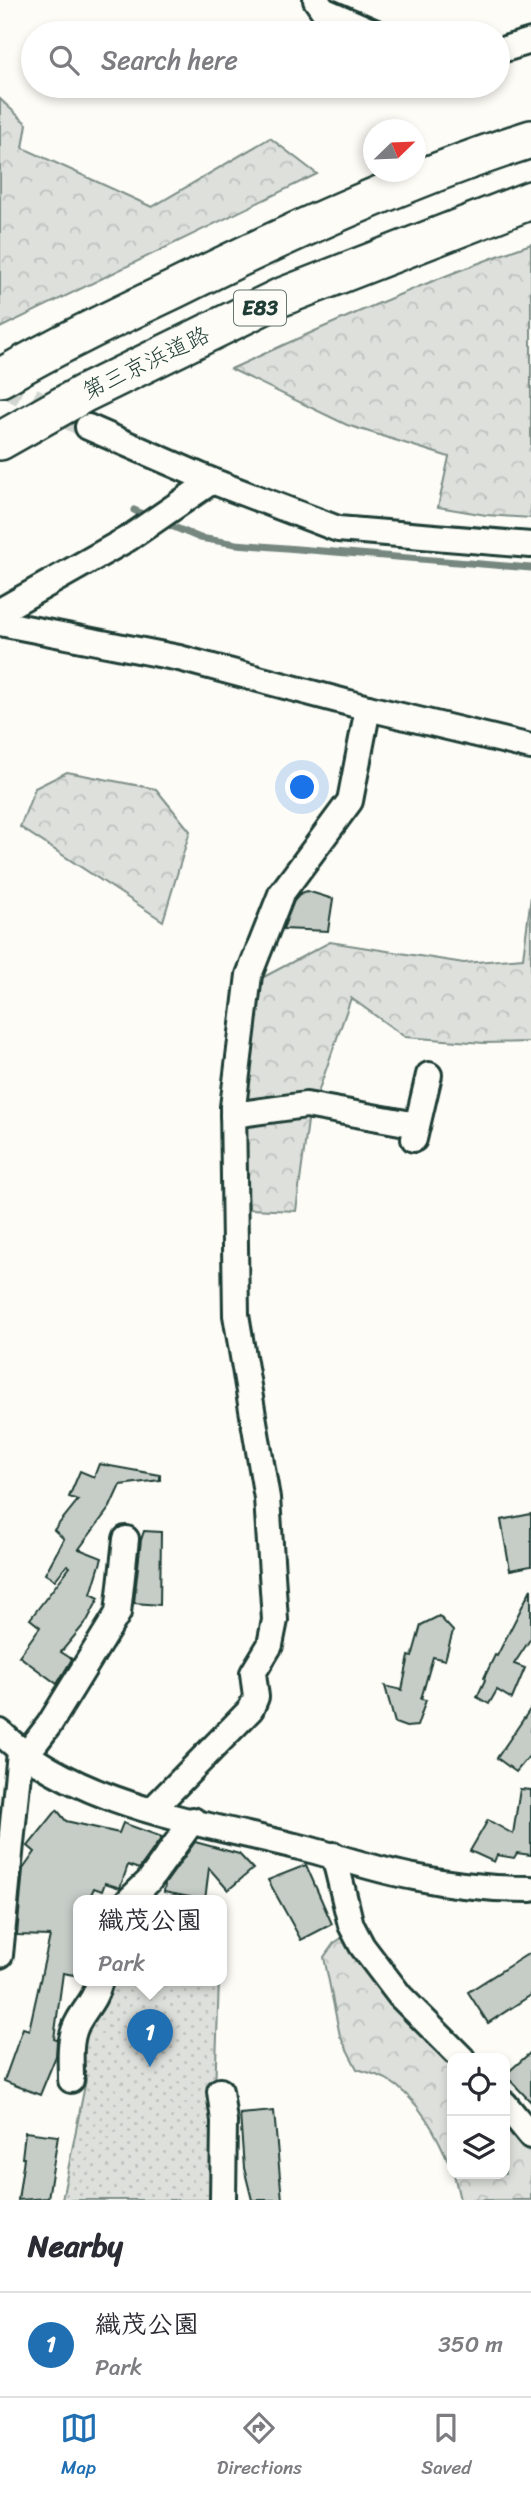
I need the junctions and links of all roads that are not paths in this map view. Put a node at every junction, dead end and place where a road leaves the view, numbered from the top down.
1 (316, 0) edge
2 (348, 21) edge
3 (531, 41) edge
4 (510, 47) edge
5 (531, 139) edge
6 (531, 200) edge
7 (0, 377) edge
8 (88, 427) tunnel mouth
9 (0, 442) edge
10 (212, 481) junction
11 (531, 545) edge
12 (0, 611) edge
13 (0, 623) edge
14 (368, 708) junction
15 (531, 747) edge
16 (429, 1075) dead end
17 (233, 1115) junction
18 (126, 1539) dead end
19 (0, 1732) edge
20 (23, 1754) junction
21 (152, 1810) junction
22 (193, 1820) junction
23 (334, 1855) junction
24 (531, 1889) edge
25 (134, 1895) edge
26 (0, 1955) edge
27 (99, 1986) edge
28 (457, 2053) edge
29 (71, 2080) dead end
30 (220, 2091) dead end
31 (510, 2110) edge
32 (531, 2136) edge
33 (223, 2200) edge

1 - 2 street
3 - 4 street
5 - 7 highway, E83
6 - 9 highway, 第三京浜道路 / E83
8 - 10 street
10 - 11 street
10 - 12 street
13 - 14 street
14 - 15 street
14 - 17 street
16 - 17 street
17 - 21 street
18 - 20 street
19 - 20 street
20 - 21 street
20 - 26 street
21 - 22 street
22 - 23 street
22 - 25 street
23 - 24 street
23 - 28 street
27 - 29 street
30 - 33 street
31 - 32 street

